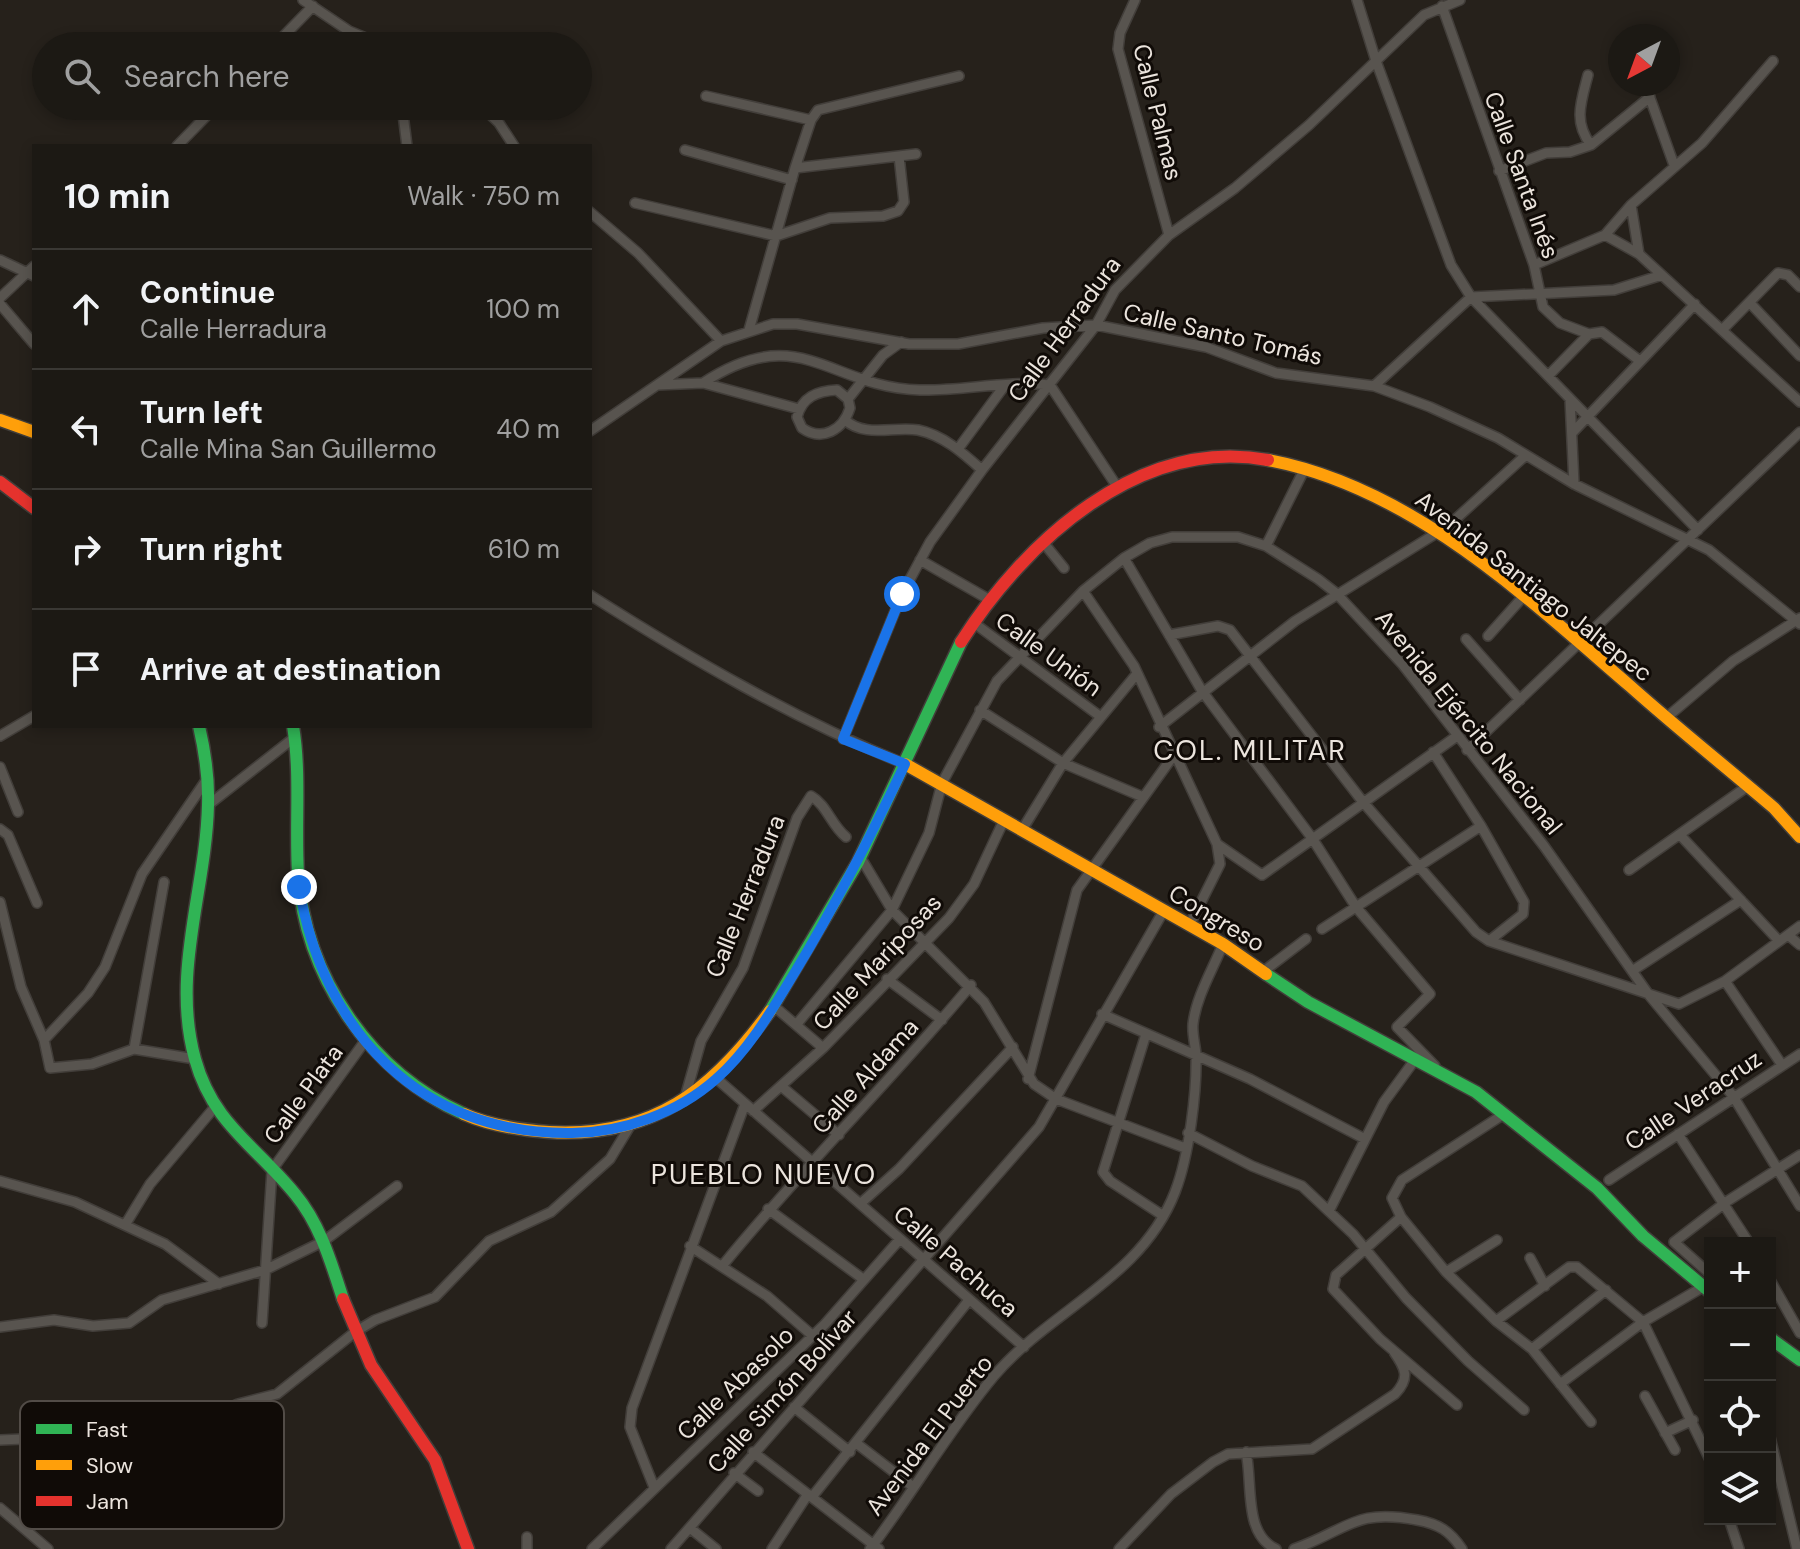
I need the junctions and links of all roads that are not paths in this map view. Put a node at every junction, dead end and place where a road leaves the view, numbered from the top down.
1 (303, 0) edge
2 (1135, 0) edge
3 (1357, 0) edge
4 (1460, 0) edge
5 (313, 6) junction
6 (1442, 6) junction
7 (288, 32) edge
8 (351, 32) edge
9 (1376, 61) junction
10 (1773, 61) dead end
11 (1588, 75) dead end
12 (959, 76) dead end
13 (706, 96) dead end
14 (1650, 97) joint
15 (202, 120) edge
16 (404, 120) edge
17 (496, 120) edge
18 (811, 120) junction
19 (179, 144) edge
20 (407, 144) edge
21 (513, 144) edge
22 (1591, 145) junction
23 (685, 150) dead end
24 (916, 154) dead end
25 (899, 156) junction
26 (1674, 165) junction
27 (795, 168) junction
28 (1499, 171) junction
29 (792, 180) junction
30 (635, 203) dead end
31 (1631, 205) junction
32 (592, 214) edge
33 (1169, 235) junction
34 (1605, 235) junction
35 (776, 236) junction
36 (1639, 254) junction
37 (0, 260) edge
38 (1534, 265) junction
39 (31, 271) edge
40 (1662, 275) junction
41 (1800, 287) edge
42 (1541, 291) junction
43 (1471, 297) junction
44 (0, 298) edge
45 (1750, 303) junction
46 (0, 304) edge
47 (1695, 304) junction
48 (1096, 325) junction
49 (1723, 329) junction
50 (749, 330) junction
51 (1589, 334) junction
52 (721, 341) junction
53 (32, 342) edge
54 (901, 342) junction
55 (1800, 356) edge
56 (1640, 361) junction
57 (1548, 376) junction
58 (865, 378) junction
59 (703, 383) junction
60 (657, 385) junction
61 (1005, 385) junction
62 (1050, 385) junction
63 (1374, 386) junction
64 (848, 399) junction
65 (1570, 399) junction
66 (1800, 402) edge
67 (799, 409) junction
68 (1588, 417) junction
69 (0, 420) edge
70 (845, 420) junction
71 (592, 430) edge
72 (32, 431) edge
73 (1800, 432) edge
74 (1572, 433) junction
75 (958, 449) junction
76 (1526, 455) junction
77 (1305, 468) junction
78 (982, 470) junction
79 (0, 482) edge
80 (1574, 484) junction
81 (1118, 488) junction
82 (32, 506) edge
83 (1698, 530) junction
84 (1438, 533) junction
85 (1688, 540) junction
86 (1043, 542) junction
87 (1266, 546) junction
88 (1124, 558) junction
89 (920, 560) junction
90 (1064, 568) dead end
91 (1083, 591) junction
92 (1336, 593) junction
93 (592, 596) edge
94 (1522, 598) junction
95 (990, 600) junction
96 (1799, 621) edge
97 (974, 623) junction
98 (1169, 635) junction
99 (1488, 636) dead end
100 (1466, 639) dead end
101 (1581, 644) junction
102 (1019, 656) junction
103 (1251, 657) junction
104 (1135, 676) junction
105 (1202, 691) junction
106 (1520, 700) junction
107 (980, 710) junction
108 (32, 717) edge
109 (1101, 717) junction
110 (1666, 718) junction
111 (1159, 727) junction
112 (199, 728) edge
113 (294, 731) edge
114 (0, 736) edge
115 (1457, 736) junction
116 (843, 739) junction
117 (1467, 750) junction
118 (1176, 752) junction
119 (1433, 752) junction
120 (1063, 763) junction
121 (905, 764) junction
122 (0, 767) edge
123 (207, 779) junction
124 (942, 783) junction
125 (1748, 786) junction
126 (1143, 797) junction
127 (1363, 802) junction
128 (207, 806) junction
129 (18, 812) dead end
130 (1004, 820) junction
131 (1481, 826) junction
132 (0, 829) edge
133 (1022, 830) junction
134 (1681, 836) junction
135 (846, 837) dead end
136 (1800, 837) edge
137 (1312, 838) junction
138 (1217, 844) junction
139 (861, 858) junction
140 (1417, 866) junction
141 (1090, 869) junction
142 (1629, 870) dead end
143 (164, 882) dead end
144 (1741, 900) junction
145 (0, 902) edge
146 (37, 903) dead end
147 (1356, 907) junction
148 (892, 910) junction
149 (1163, 912) junction
150 (1189, 926) junction
151 (1800, 926) edge
152 (1322, 929) dead end
153 (1783, 938) junction
154 (1306, 939) dead end
155 (1489, 941) junction
156 (922, 943) junction
157 (1223, 944) junction
158 (1800, 945) edge
159 (1264, 971) junction
160 (1632, 971) junction
161 (887, 979) junction
162 (1725, 981) junction
163 (971, 985) junction
164 (1649, 995) junction
165 (775, 1007) junction
166 (1102, 1014) junction
167 (942, 1020) junction
168 (796, 1025) junction
169 (1146, 1034) junction
170 (44, 1040) junction
171 (365, 1041) junction
172 (1013, 1047) junction
173 (823, 1048) junction
174 (134, 1049) junction
175 (1800, 1055) edge
176 (1196, 1056) junction
177 (195, 1059) junction
178 (1414, 1061) junction
179 (1782, 1065) junction
180 (1445, 1076) junction
181 (717, 1079) junction
182 (1028, 1079) junction
183 (781, 1086) junction
184 (1733, 1096) junction
185 (1056, 1099) junction
186 (684, 1101) junction
187 (749, 1107) junction
188 (214, 1108) junction
189 (1504, 1114) junction
190 (1118, 1122) junction
191 (630, 1126) junction
192 (1188, 1133) junction
193 (1678, 1134) junction
194 (839, 1135) junction
195 (1365, 1139) junction
196 (1185, 1148) junction
197 (1800, 1155) edge
198 (812, 1162) junction
199 (1778, 1169) junction
200 (272, 1170) junction
201 (1609, 1180) dead end
202 (0, 1181) edge
203 (397, 1186) dead end
204 (1726, 1202) junction
205 (860, 1204) junction
206 (1800, 1206) edge
207 (768, 1209) junction
208 (1329, 1211) junction
209 (1162, 1215) junction
210 (1401, 1217) junction
211 (125, 1225) junction
212 (1746, 1237) edge
213 (900, 1239) junction
214 (1497, 1240) dead end
215 (324, 1241) junction
216 (690, 1246) junction
217 (1364, 1248) junction
218 (1530, 1258) dead end
219 (925, 1261) junction
220 (723, 1265) junction
221 (1704, 1269) edge
222 (265, 1270) junction
223 (1446, 1272) junction
224 (863, 1279) junction
225 (219, 1284) junction
226 (1545, 1286) junction
227 (1704, 1287) edge
228 (1606, 1290) junction
229 (1704, 1290) edge
230 (1776, 1291) edge
231 (969, 1300) junction
232 (1496, 1321) junction
233 (1643, 1322) junction
234 (262, 1323) dead end
235 (0, 1325) edge
236 (355, 1332) junction
237 (1800, 1333) edge
238 (813, 1336) junction
239 (1776, 1342) edge
240 (1024, 1347) junction
241 (1532, 1349) junction
242 (1394, 1352) junction
243 (1800, 1360) edge
244 (1560, 1384) junction
245 (1645, 1396) dead end
246 (250, 1401) edge
247 (1457, 1405) dead end
248 (794, 1407) junction
249 (1524, 1410) dead end
250 (1693, 1420) junction
251 (1591, 1422) dead end
252 (1665, 1433) junction
253 (20, 1439) edge
254 (0, 1440) edge
255 (853, 1448) junction
256 (1675, 1450) dead end
257 (753, 1452) junction
258 (1246, 1452) junction
259 (1707, 1453) edge
260 (1774, 1453) edge
261 (734, 1473) junction
262 (912, 1486) junction
263 (654, 1487) junction
264 (758, 1491) dead end
265 (810, 1496) junction
266 (0, 1508) edge
267 (20, 1525) edge
268 (1731, 1525) edge
269 (690, 1528) junction
270 (25, 1529) edge
271 (527, 1537) dead end
272 (874, 1548) edge
273 (48, 1549) edge
274 (468, 1549) edge
275 (527, 1549) edge
276 (592, 1549) edge
277 (671, 1549) edge
278 (716, 1549) edge
279 (772, 1549) edge
280 (1119, 1549) edge
281 (1276, 1549) edge
282 (1294, 1549) edge
283 (1462, 1549) edge
284 (1739, 1549) edge
285 (1797, 1549) edge

1 - 5 street
2 - 33 street, Calle Palmas
3 - 9 street
4 - 6 street, Calle Herradura
5 - 7 street
5 - 8 street
6 - 9 street, Calle Herradura
6 - 28 street, Calle Santa Inés
9 - 33 street, Calle Herradura
9 - 43 street
10 - 26 street
11 - 22 street
12 - 18 street
13 - 18 street
14 - 22 street
14 - 26 street
15 - 19 street
16 - 20 street
17 - 21 street
18 - 27 street
22 - 28 street
23 - 29 street
24 - 25 street
25 - 27 street
25 - 35 street
26 - 31 street
27 - 29 street
28 - 38 street, Calle Santa Inés
29 - 35 street
30 - 35 street
31 - 34 street
31 - 36 street
32 - 52 street
33 - 48 street, Calle Herradura
34 - 36 street
34 - 38 street
35 - 50 street
36 - 40 street
37 - 39 street
38 - 42 street, Calle Santa Inés
39 - 44 street
40 - 42 street
40 - 47 street
41 - 45 street
42 - 43 street
42 - 51 street, Calle Santa Inés
43 - 57 street
43 - 63 street
45 - 49 street
45 - 55 street
46 - 53 street
47 - 49 street
47 - 56 street
48 - 54 street, Calle Santo Tomás
48 - 62 street, Calle Herradura
48 - 63 street, Calle Santo Tomás
49 - 66 street
50 - 52 street, Calle Santo Tomás
50 - 54 street, Calle Santo Tomás
51 - 56 street, Calle Santa Inés
51 - 57 street
52 - 60 street, Calle Santo Tomás
54 - 58 street
56 - 68 street
57 - 65 street
58 - 59 street
58 - 61 street
58 - 64 street
59 - 60 street
59 - 67 street
60 - 71 street, Calle Santo Tomás
61 - 62 street
61 - 75 street
62 - 78 street, Calle Herradura
62 - 81 street
63 - 76 street, Calle Santo Tomás
64 - 67 street
64 - 70 street
65 - 68 street
65 - 74 street
67 - 70 street
68 - 74 street
68 - 83 street
69 - 72 street
70 - 75 street
73 - 83 street
74 - 80 street
75 - 78 street
76 - 80 street, Calle Santo Tomás
76 - 84 street
77 - 81 street, Avenida Santiago Jaltepec
77 - 84 street, Avenida Santiago Jaltepec
77 - 87 street
78 - 89 street, Calle Herradura
79 - 82 street
80 - 85 street, Calle Santo Tomás
81 - 86 street, Avenida Santiago Jaltepec
83 - 85 street
84 - 92 street
84 - 94 street, Avenida Santiago Jaltepec
85 - 96 street, Calle Santo Tomás
85 - 101 street
86 - 90 street
86 - 95 street, Avenida Santiago Jaltepec
87 - 88 street, Avenida Ejército Nacional
87 - 92 street, Avenida Ejército Nacional
88 - 91 street, Avenida Ejército Nacional
88 - 98 street
89 - 95 street
89 - 116 street, Calle Herradura
91 - 102 street, Avenida Ejército Nacional
91 - 104 street
92 - 103 street
92 - 115 street, Avenida Ejército Nacional
93 - 116 street
94 - 99 street
94 - 101 street, Avenida Santiago Jaltepec
95 - 97 street, Avenida Santiago Jaltepec
96 - 110 street
97 - 102 street, Calle Unión
97 - 121 street, Avenida Santiago Jaltepec
98 - 103 street
98 - 105 street
100 - 106 street
101 - 106 street
101 - 110 street, Avenida Santiago Jaltepec
102 - 107 street, Avenida Ejército Nacional
102 - 109 street, Calle Unión
103 - 105 street
103 - 127 street
104 - 109 street
104 - 111 street
105 - 111 street
105 - 137 street
106 - 117 street
107 - 120 street
107 - 124 street, Avenida Ejército Nacional
108 - 114 street
109 - 120 street
110 - 125 street, Avenida Santiago Jaltepec
111 - 118 street
112 - 123 street
113 - 128 street
113 - 171 street, Avenida Santiago Jaltepec
115 - 117 street, Avenida Ejército Nacional
115 - 119 street
116 - 121 street
117 - 160 street, Avenida Ejército Nacional
118 - 126 street
118 - 138 street
119 - 127 street
119 - 131 street
120 - 126 street
120 - 133 street
121 - 124 street, Congreso
121 - 139 street, Avenida Santiago Jaltepec
122 - 129 street
123 - 128 street
123 - 170 street
124 - 130 street, Congreso
124 - 148 street, Avenida Ejército Nacional
125 - 134 street
125 - 136 street, Avenida Santiago Jaltepec
126 - 141 street
127 - 137 street
127 - 140 street
128 - 177 street
130 - 133 street, Congreso
130 - 156 street, Calle Mariposas
131 - 140 street
131 - 155 street
132 - 146 street
133 - 141 street, Congreso
134 - 142 street
134 - 144 street
135 - 186 street, Calle Herradura
137 - 138 street
137 - 147 street
138 - 150 street
139 - 148 street
139 - 165 street, Avenida Santiago Jaltepec
140 - 147 street
140 - 155 street
141 - 149 street, Congreso
141 - 182 street
143 - 174 street
144 - 153 street
144 - 160 street
145 - 170 street
147 - 152 street
147 - 180 street
148 - 156 street
148 - 168 street, Avenida Ejército Nacional
149 - 150 street, Congreso
149 - 166 street, Calle Simón Bolívar
150 - 157 street, Congreso
151 - 153 street
153 - 158 street
153 - 162 street
154 - 159 street
155 - 164 street
156 - 161 street, Calle Mariposas
156 - 163 street
157 - 159 street, Congreso
157 - 176 street, Avenida El Puerto
159 - 178 street, Congreso
160 - 164 street, Avenida Ejército Nacional
161 - 167 street
161 - 173 street, Calle Mariposas
162 - 164 street
162 - 179 street
163 - 167 street, Calle Aldama
163 - 172 street
164 - 184 street, Avenida Ejército Nacional
165 - 168 street
165 - 181 street, Avenida Santiago Jaltepec
166 - 169 street
166 - 185 street, Calle Simón Bolívar
167 - 194 street, Calle Aldama
168 - 173 street
169 - 176 street
169 - 190 street
170 - 174 street
171 - 191 street, Avenida Santiago Jaltepec
171 - 200 street, Calle Plata
172 - 182 street
172 - 205 street
173 - 183 street, Calle Mariposas
174 - 177 street
175 - 179 street, Calle Veracruz
176 - 192 street, Avenida El Puerto
176 - 195 street
177 - 188 street
178 - 180 street, Congreso
178 - 195 street
179 - 184 street, Calle Veracruz
180 - 189 street, Congreso
181 - 186 street, Avenida Santiago Jaltepec
181 - 187 street, Calle Pachuca
182 - 185 street
183 - 187 street, Calle Mariposas
183 - 194 street
184 - 193 street, Calle Veracruz
184 - 199 street, Avenida Ejército Nacional
185 - 190 street
185 - 219 street, Calle Simón Bolívar
186 - 191 street, Avenida Santiago Jaltepec
187 - 198 street, Calle Pachuca
187 - 216 street
188 - 200 street
188 - 211 street
189 - 210 street
189 - 227 street, Congreso
190 - 196 street
190 - 209 street
191 - 236 street
192 - 196 street, Avenida El Puerto
192 - 208 street
193 - 201 street, Calle Veracruz
193 - 204 street
194 - 198 street, Calle Aldama
195 - 208 street
196 - 209 street, Avenida El Puerto
197 - 199 street
198 - 205 street, Calle Pachuca
198 - 207 street, Calle Aldama
199 - 204 street
199 - 206 street, Avenida Ejército Nacional
200 - 215 street
200 - 222 street
202 - 211 street
203 - 215 street
204 - 212 street
204 - 221 street
205 - 213 street, Calle Pachuca
207 - 220 street, Calle Aldama
207 - 224 street
208 - 217 street
209 - 240 street, Avenida El Puerto
210 - 217 street
210 - 223 street
211 - 225 street
213 - 219 street, Calle Pachuca
213 - 224 street, Calle Abasolo
214 - 223 street
215 - 222 street
215 - 236 street
216 - 220 street
216 - 263 street
217 - 242 street
217 - 249 street
218 - 226 street
219 - 231 street, Calle Pachuca
219 - 248 street, Calle Simón Bolívar
220 - 238 street
222 - 225 street
222 - 234 street
223 - 232 street
224 - 238 street, Calle Abasolo
225 - 235 street
226 - 228 street
226 - 232 street
228 - 233 street
228 - 241 street
229 - 233 street
230 - 237 street
231 - 240 street, Calle Pachuca
231 - 255 street
232 - 241 street
233 - 244 street
233 - 250 street
236 - 246 street
236 - 274 street
238 - 263 street, Calle Abasolo
239 - 243 street
240 - 262 street, Avenida El Puerto
241 - 244 street
242 - 247 street
242 - 258 street
244 - 251 street
245 - 252 street
248 - 255 street
248 - 257 street, Calle Simón Bolívar
250 - 252 street
250 - 259 street
252 - 256 street
253 - 254 street
255 - 262 street
255 - 265 street
257 - 261 street, Calle Simón Bolívar
257 - 265 street
258 - 280 street
258 - 281 street
260 - 285 street
261 - 264 street
261 - 269 street, Calle Simón Bolívar
262 - 272 street, Avenida El Puerto
263 - 276 street, Calle Abasolo
265 - 272 street
265 - 279 street
266 - 267 street
268 - 284 street
269 - 277 street, Calle Simón Bolívar
269 - 278 street
270 - 273 street
271 - 275 street
282 - 283 street

